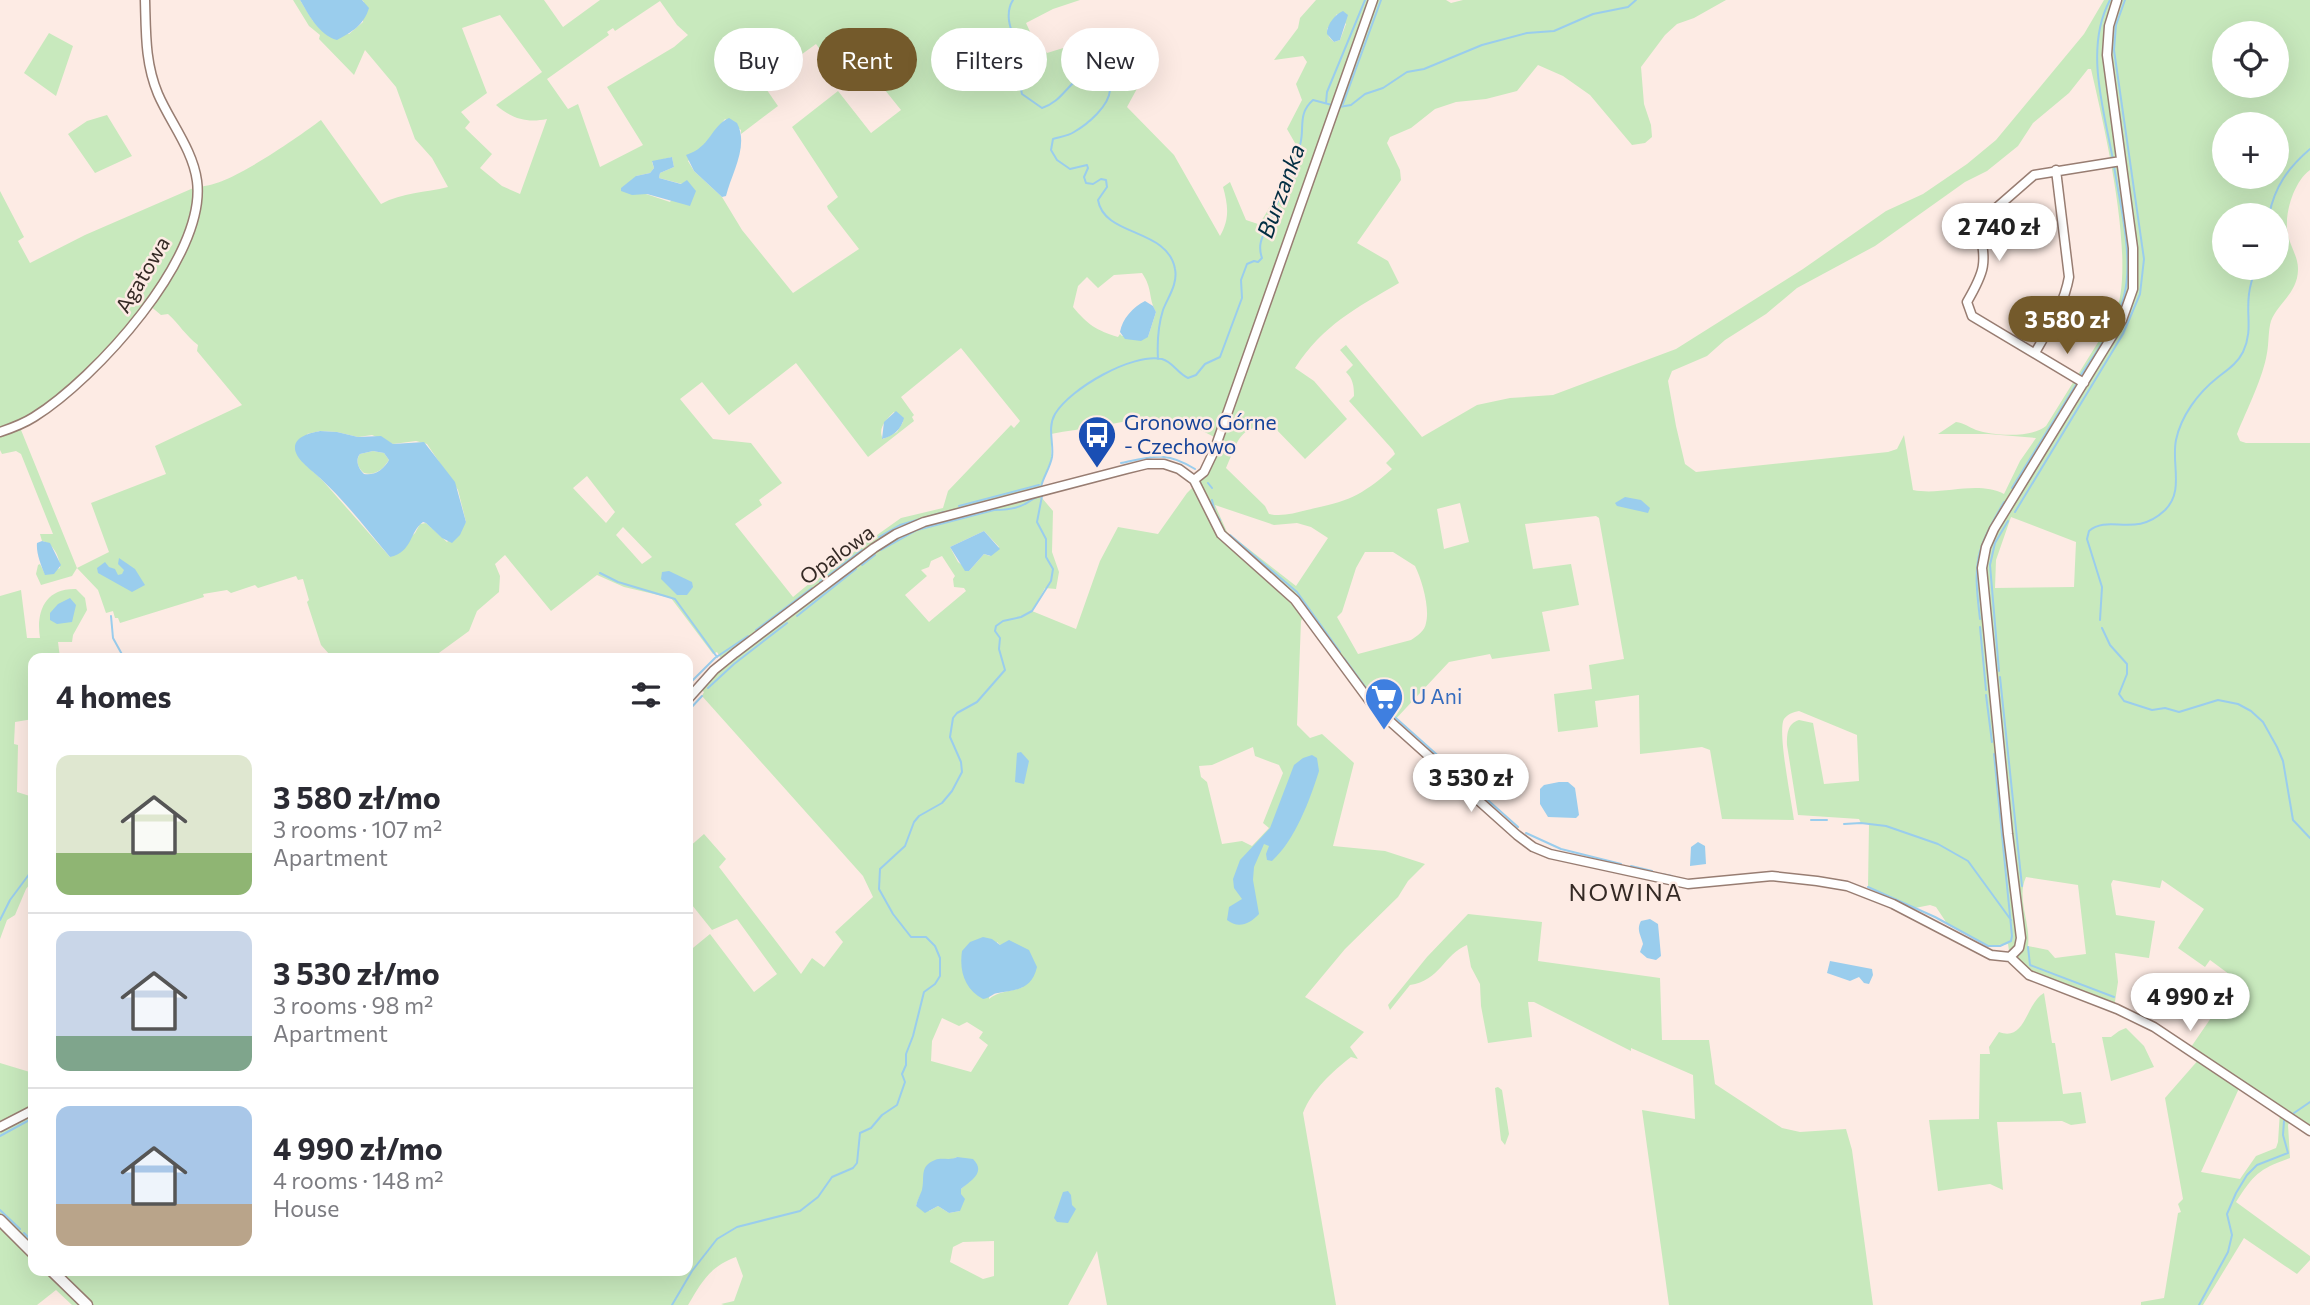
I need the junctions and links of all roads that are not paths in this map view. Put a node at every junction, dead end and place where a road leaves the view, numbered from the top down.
1 (145, 0) edge
2 (1373, 0) edge
3 (2117, 0) edge
4 (2121, 160) junction
5 (2056, 170) junction
6 (2035, 353) junction
7 (2084, 383) junction
8 (0, 432) edge
9 (1194, 480) junction
10 (693, 693) edge
11 (2010, 957) junction
12 (28, 1113) edge
13 (0, 1127) edge
14 (2310, 1131) edge
15 (0, 1220) edge
16 (28, 1248) edge
17 (57, 1276) edge
18 (87, 1305) edge

1 - 8 street, Agatowa
2 - 9 street
3 - 4 street
4 - 5 street
4 - 7 street
5 - 6 street
5 - 6 street
6 - 7 street
7 - 11 street
9 - 10 street, Opalowa
9 - 11 street
11 - 14 street
12 - 13 street
15 - 16 street
17 - 18 street

